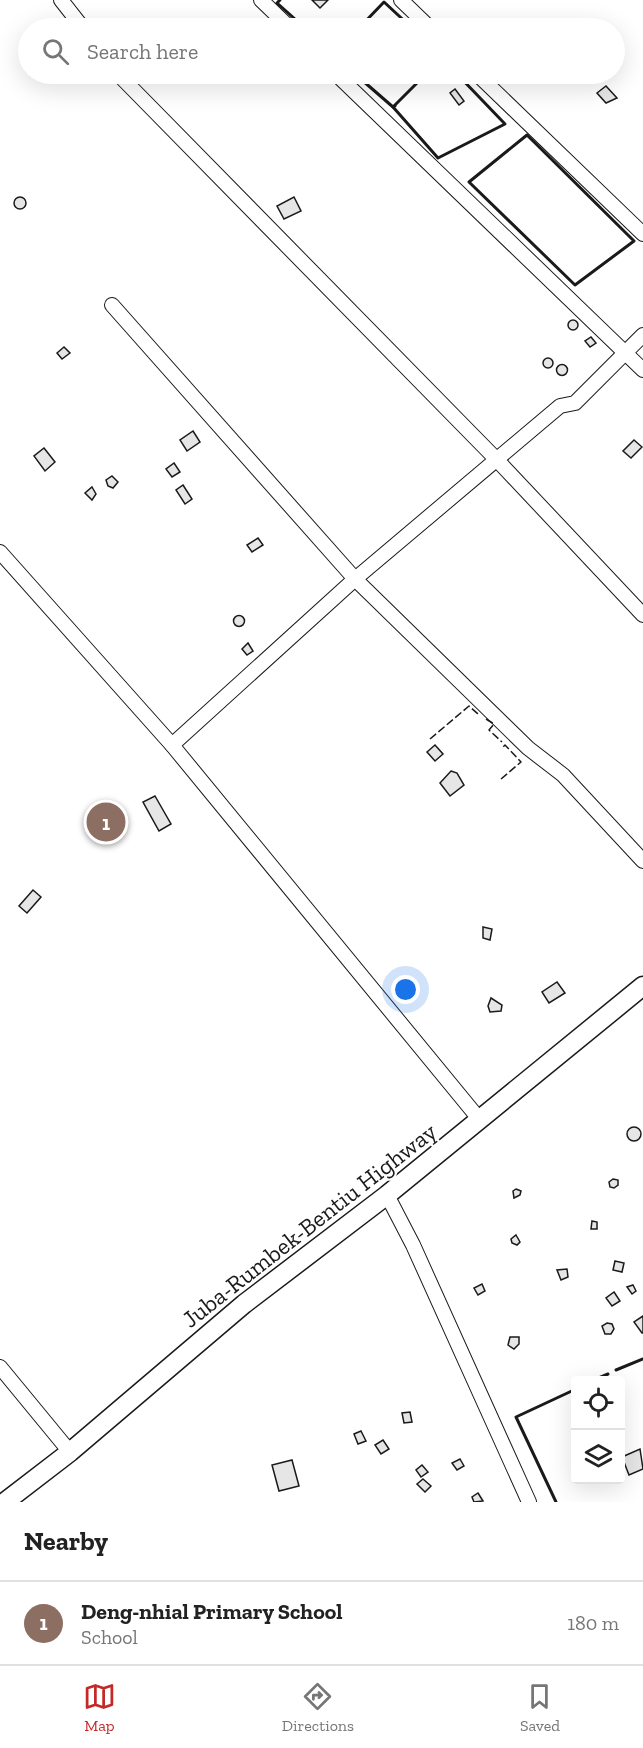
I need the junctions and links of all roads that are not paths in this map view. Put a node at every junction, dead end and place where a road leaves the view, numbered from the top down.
1 (62, 0) edge
2 (261, 0) edge
3 (401, 0) edge
4 (76, 18) edge
5 (280, 18) edge
6 (420, 18) edge
7 (128, 84) edge
8 (346, 84) edge
9 (487, 84) edge
10 (643, 234) edge
11 (112, 305) dead end
12 (643, 335) edge
13 (625, 354) junction
14 (643, 370) edge
15 (498, 461) junction
16 (0, 552) edge
17 (355, 579) junction
18 (643, 615) edge
19 (172, 745) junction
20 (643, 861) edge
21 (643, 986) edge
22 (480, 1120) junction
23 (387, 1195) junction
24 (0, 1367) edge
25 (69, 1452) junction
26 (5, 1502) edge
27 (529, 1502) edge

1 - 4 street
2 - 5 street
3 - 6 street
7 - 15 street
8 - 13 street
9 - 10 street
11 - 17 street
12 - 13 street
13 - 14 street
13 - 15 street
15 - 17 street
15 - 18 street
16 - 19 street
17 - 19 street
17 - 20 street
19 - 22 street
21 - 22 main road, Juba-Rumbek-Bentiu Highway
22 - 23 main road, Juba-Rumbek-Bentiu Highway
23 - 25 main road, Juba-Rumbek-Bentiu Highway
23 - 27 street
24 - 25 street
25 - 26 main road, Juba-Rumbek-Bentiu Highway

